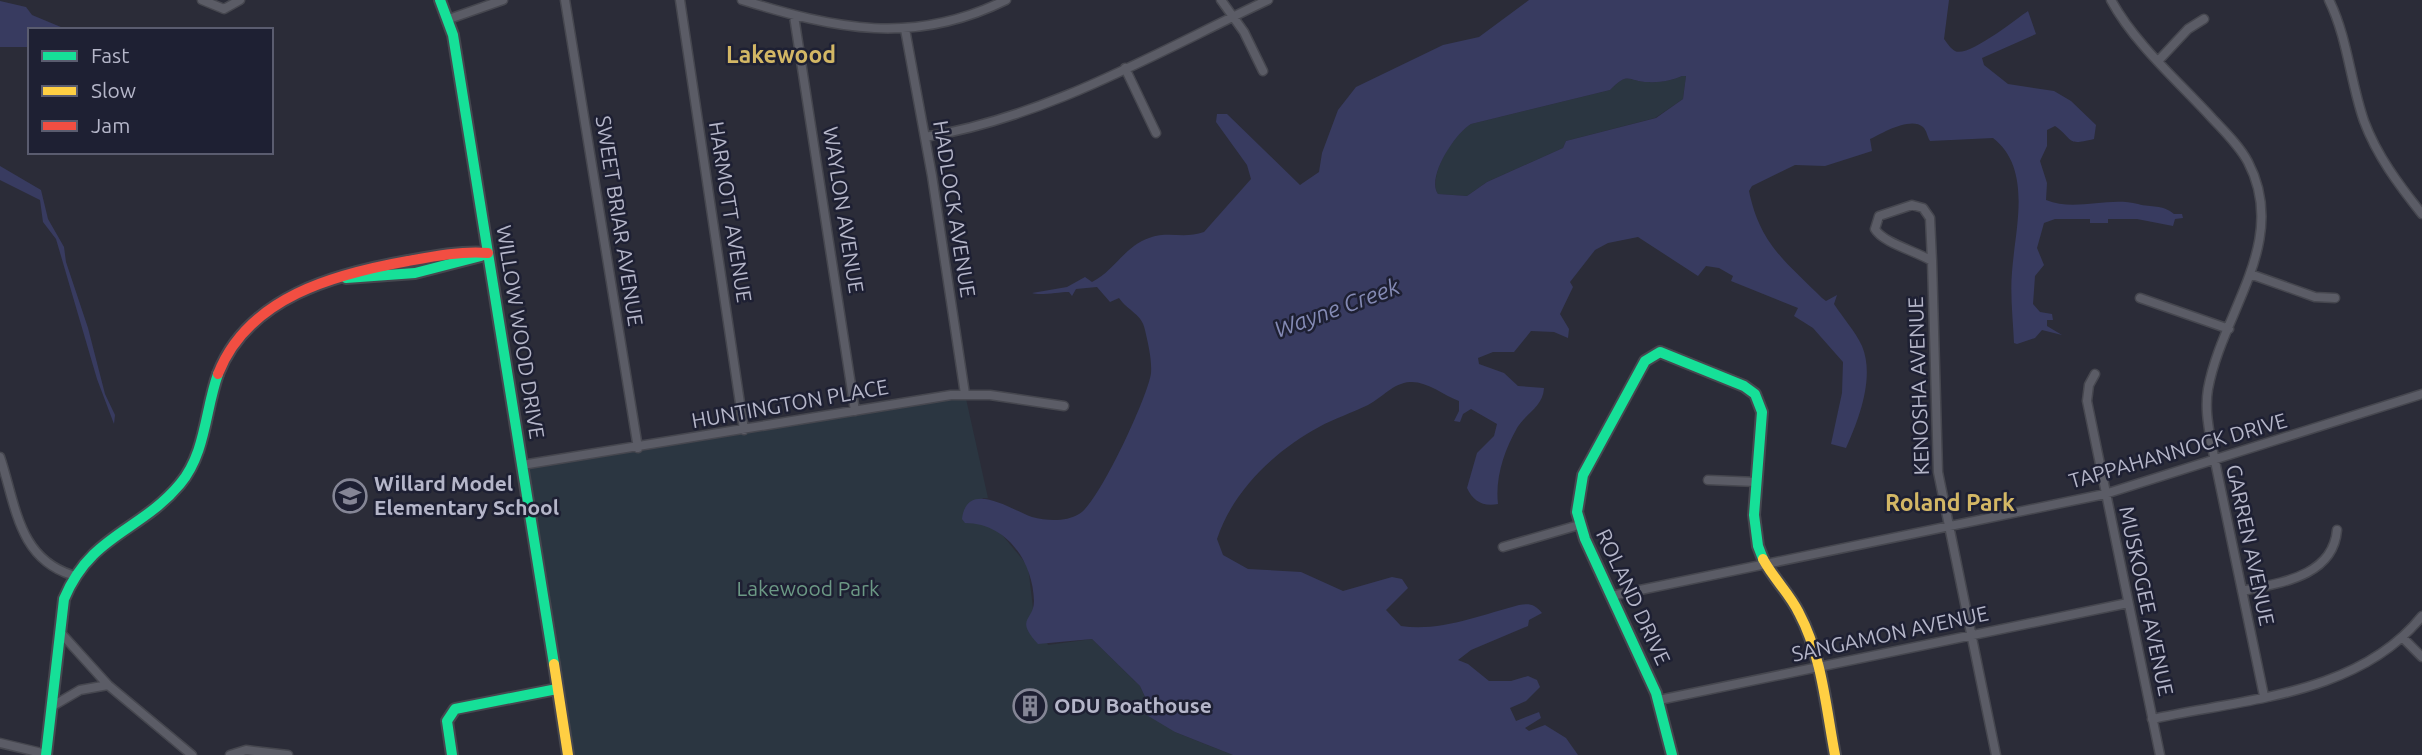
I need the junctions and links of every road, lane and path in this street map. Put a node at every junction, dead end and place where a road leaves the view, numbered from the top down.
1 (202, 0) edge
2 (240, 0) edge
3 (440, 0) edge
4 (503, 0) edge
5 (565, 0) edge
6 (680, 0) edge
7 (742, 0) edge
8 (1006, 0) edge
9 (1221, 0) edge
10 (1268, 0) edge
11 (2111, 0) edge
12 (2329, 0) edge
13 (794, 16) junction
14 (1232, 17) junction
15 (449, 19) junction
16 (2204, 19) dead end
17 (905, 29) junction
18 (2159, 60) junction
19 (1125, 68) junction
20 (1263, 71) dead end
21 (1156, 133) dead end
22 (925, 136) junction
23 (2422, 214) edge
24 (488, 253) junction
25 (1932, 261) junction
26 (2250, 274) junction
27 (2140, 298) dead end
28 (2335, 298) dead end
29 (2229, 329) junction
30 (2095, 374) dead end
31 (965, 394) junction
32 (2422, 394) edge
33 (1064, 406) dead end
34 (855, 411) junction
35 (744, 430) junction
36 (638, 448) junction
37 (0, 457) edge
38 (2214, 460) junction
39 (522, 465) junction
40 (1708, 480) dead end
41 (1757, 482) junction
42 (2105, 494) junction
43 (1579, 525) junction
44 (1950, 526) junction
45 (2337, 530) dead end
46 (1503, 548) dead end
47 (1765, 565) junction
48 (72, 575) junction
49 (2242, 591) junction
50 (1611, 596) junction
51 (2128, 603) junction
52 (2422, 616) edge
53 (60, 632) junction
54 (1971, 635) junction
55 (2402, 637) junction
56 (2422, 657) edge
57 (1817, 667) junction
58 (108, 685) junction
59 (557, 689) junction
60 (2263, 696) junction
61 (1659, 700) junction
62 (51, 707) junction
63 (2152, 719) junction
64 (0, 743) edge
65 (46, 755) edge
66 (192, 755) edge
67 (230, 755) edge
68 (288, 755) edge
69 (452, 755) edge
70 (568, 755) edge
71 (1672, 755) edge
72 (1835, 755) edge
73 (1996, 755) edge
74 (2160, 755) edge

1 - 2 street
3 - 15 street, WILLOW WOOD DRIVE
4 - 15 street
5 - 36 street, SWEET BRIAR AVENUE
6 - 35 street, HARMOTT AVENUE
7 - 13 street
8 - 17 street
9 - 14 street
10 - 14 street
11 - 18 street, GARREN AVENUE
12 - 23 street
13 - 17 street
13 - 34 street, WAYLON AVENUE
14 - 19 street
14 - 20 street
15 - 24 street, WILLOW WOOD DRIVE
16 - 18 street
17 - 22 street, HADLOCK AVENUE
18 - 26 street, GARREN AVENUE
19 - 21 street
19 - 22 street
22 - 31 street, HADLOCK AVENUE
24 - 39 street, WILLOW WOOD DRIVE
24 - 48 street
25 - 25 street, KENOSHA AVENUE
25 - 44 street, KENOSHA AVENUE
26 - 28 street
26 - 29 street, GARREN AVENUE
27 - 29 street
29 - 38 street, GARREN AVENUE
30 - 42 street, MUSKOGEE AVENUE
31 - 33 street, HUNTINGTON PLACE
31 - 34 street, HUNTINGTON PLACE
32 - 38 street, TAPPAHANNOCK DRIVE
34 - 35 street, HUNTINGTON PLACE
35 - 36 street, HUNTINGTON PLACE
36 - 39 street, HUNTINGTON PLACE
37 - 48 street
38 - 42 street, TAPPAHANNOCK DRIVE
38 - 49 street, GARREN AVENUE
39 - 59 street, WILLOW WOOD DRIVE
40 - 41 street
41 - 43 street, ROLAND DRIVE
41 - 47 street
42 - 44 street, TAPPAHANNOCK DRIVE
42 - 51 street, MUSKOGEE AVENUE
43 - 46 street
43 - 50 street, ROLAND DRIVE
44 - 47 street, TAPPAHANNOCK DRIVE
44 - 54 street, KENOSHA AVENUE
45 - 49 street
47 - 50 street, TAPPAHANNOCK DRIVE
47 - 57 street
48 - 53 street
49 - 60 street, GARREN AVENUE
50 - 61 street, ROLAND DRIVE
51 - 54 street, SANGAMON AVENUE
51 - 63 street, MUSKOGEE AVENUE
52 - 55 street
53 - 58 street
53 - 62 street
54 - 57 street, SANGAMON AVENUE
54 - 73 street, KENOSHA AVENUE
55 - 56 street
55 - 60 street
57 - 61 street, SANGAMON AVENUE
57 - 72 street
58 - 62 street
58 - 66 street
59 - 69 street
59 - 70 street, WILLOW WOOD DRIVE
60 - 63 street
61 - 71 street, ROLAND DRIVE
62 - 65 street
63 - 74 street, MUSKOGEE AVENUE
64 - 65 street
67 - 68 street

